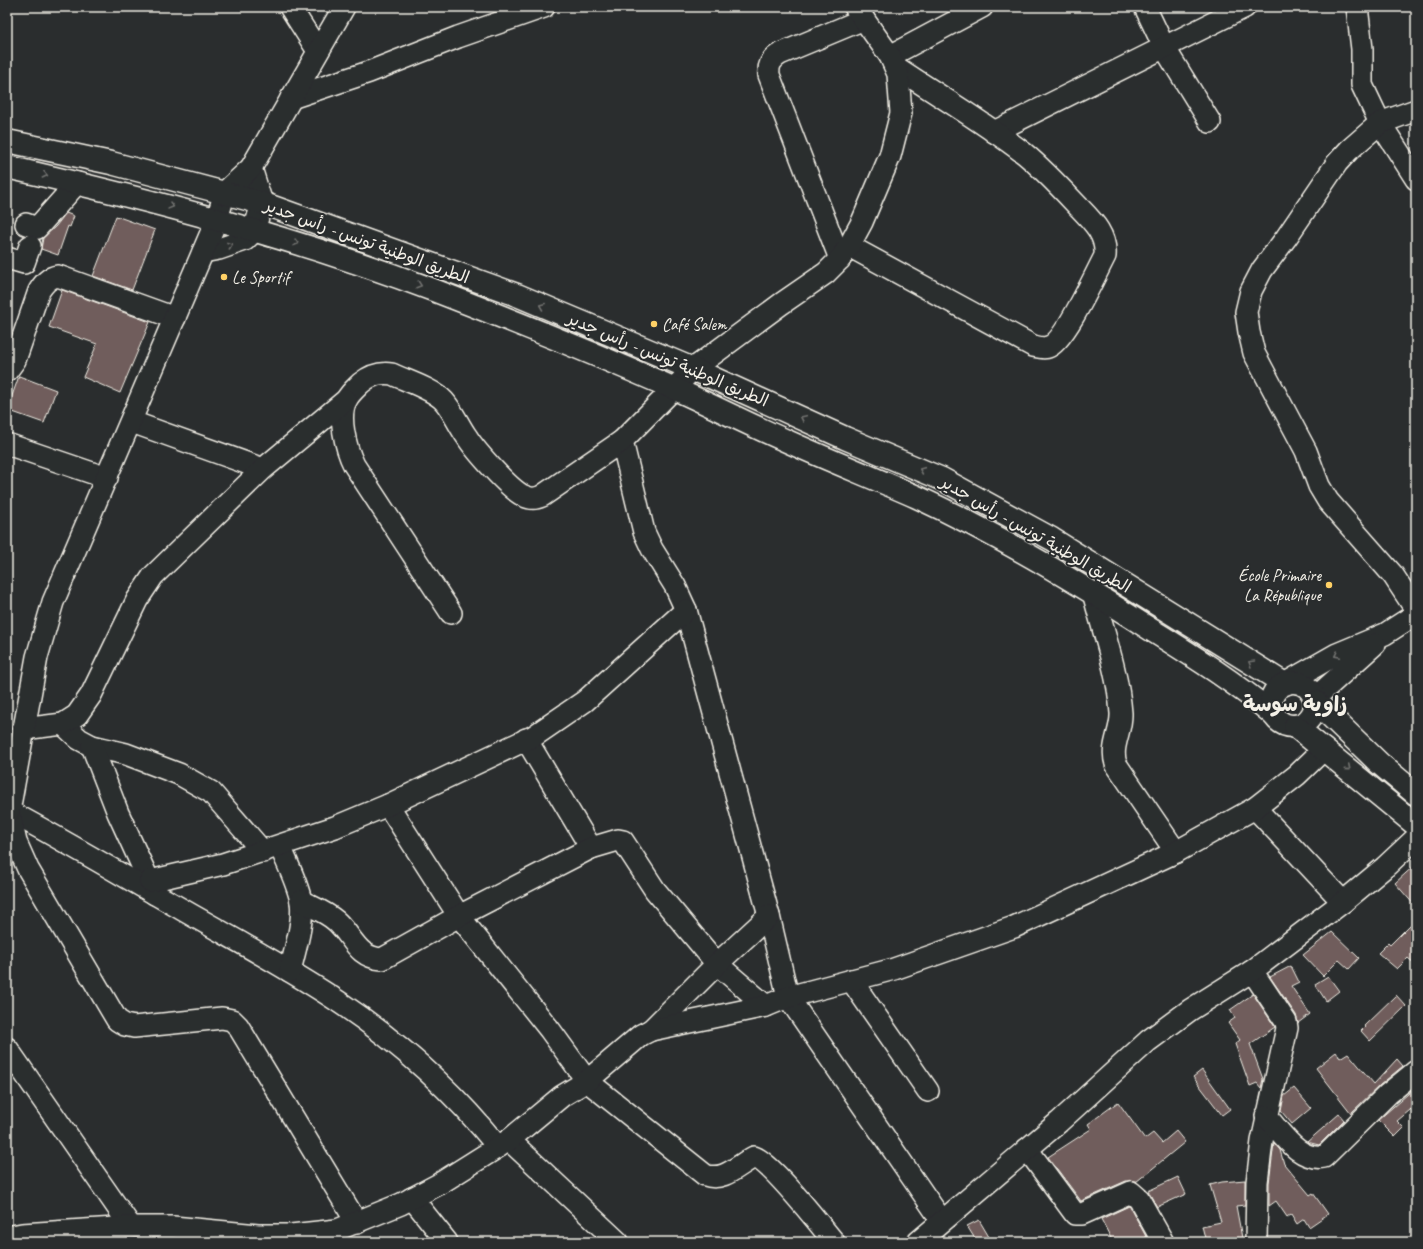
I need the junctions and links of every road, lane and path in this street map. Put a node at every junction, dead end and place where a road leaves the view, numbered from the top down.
1 (290, 7) edge
2 (344, 7) edge
3 (544, 7) edge
4 (982, 7) edge
5 (1145, 7) edge
6 (1245, 7) edge
7 (1357, 7) edge
8 (859, 13) edge
9 (1164, 47) junction
10 (318, 51) junction
11 (893, 62) junction
12 (291, 98) junction
13 (1416, 110) edge
14 (1210, 122) dead end
15 (1380, 123) junction
16 (994, 132) junction
17 (7, 141) edge
18 (7, 167) edge
19 (251, 168) junction
20 (1416, 179) edge
21 (78, 183) junction
22 (225, 192) junction
23 (262, 203) junction
24 (217, 218) junction
25 (254, 231) junction
26 (203, 252) junction
27 (845, 253) junction
28 (7, 258) edge
29 (175, 318) junction
30 (693, 369) junction
31 (7, 371) edge
32 (675, 389) junction
33 (346, 400) junction
34 (132, 422) junction
35 (622, 441) junction
36 (7, 444) edge
37 (263, 469) junction
38 (107, 478) junction
39 (1093, 592) junction
40 (686, 610) junction
41 (1416, 610) edge
42 (451, 613) dead end
43 (1416, 614) edge
44 (1385, 634) junction
45 (1285, 684) junction
46 (1315, 700) junction
47 (1274, 714) junction
48 (63, 724) junction
49 (1295, 726) junction
50 (23, 728) junction
51 (526, 740) junction
52 (92, 746) junction
53 (1324, 749) junction
54 (1416, 794) edge
55 (388, 805) junction
56 (1255, 808) junction
57 (8, 812) edge
58 (1416, 825) edge
59 (1416, 838) edge
60 (591, 848) junction
61 (271, 849) junction
62 (1176, 852) junction
63 (153, 888) junction
64 (301, 901) junction
65 (1343, 902) junction
66 (459, 916) junction
67 (769, 916) junction
68 (717, 964) junction
69 (290, 971) junction
70 (1252, 971) junction
71 (851, 980) junction
72 (788, 997) junction
73 (766, 1006) junction
74 (651, 1030) junction
75 (7, 1048) edge
76 (1416, 1071) edge
77 (587, 1081) junction
78 (928, 1091) dead end
79 (1266, 1116) junction
80 (503, 1144) junction
81 (1027, 1149) junction
82 (412, 1198) junction
83 (942, 1221) junction
84 (357, 1223) junction
85 (131, 1227) junction
86 (334, 1236) edge
87 (7, 1237) edge
88 (447, 1242) edge
89 (618, 1242) edge
90 (834, 1242) edge
91 (918, 1242) edge
92 (1163, 1242) edge
93 (1256, 1242) edge

1 - 10 street
2 - 10 street
3 - 12 street
4 - 11 street
5 - 9 street
6 - 9 street
7 - 15 street
8 - 11 street
8 - 27 street
9 - 14 street
9 - 16 street
10 - 12 street
11 - 16 street
11 - 27 street
12 - 19 street
13 - 15 street
15 - 20 street
15 - 41 street
16 - 27 street
17 - 22 highway, الطريق الوطنية تونس - رأس جدير
18 -> 21 highway, الطريق الوطنية تونس - رأس جدير
19 - 22 street
19 - 23 street
21 -> 24 highway, الطريق الوطنية تونس - رأس جدير
21 - 28 street
22 - 23 highway, الطريق الوطنية تونس - رأس جدير
22 - 24 street
23 - 25 street
30 -> 23 highway, الطريق الوطنية تونس - رأس جدير
24 - 25 highway, الطريق الوطنية تونس - رأس جدير
24 - 26 street
26 -> 25 street
25 -> 32 highway, الطريق الوطنية تونس - رأس جدير
26 - 29 street
27 - 30 street
29 - 31 street
29 - 34 street
30 - 32 street
45 -> 30 highway, الطريق الوطنية تونس - رأس جدير
32 - 35 street
32 - 39 highway, الطريق الوطنية تونس - رأس جدير
33 - 35 street
33 - 37 street
33 - 42 street
34 - 37 street
34 - 38 street
35 - 40 street
36 - 38 street
37 - 48 street
38 - 50 street
39 - 47 highway, الطريق الوطنية تونس - رأس جدير
39 - 62 street
40 - 51 street
40 - 67 street
43 - 44 street
44 -> 45 street
44 - 46 street
45 - 46 highway
45 - 47 highway
46 - 49 highway
46 - 54 highway
47 - 49 highway
48 - 50 street
48 - 52 street
49 - 53 highway
50 - 57 street
51 - 55 street
51 - 60 street
52 - 61 street
52 - 63 street
53 - 56 street
53 -> 58 highway
55 - 61 street
55 - 66 street
56 - 62 street
56 - 65 street
57 - 63 street
57 - 84 street
59 - 65 street
60 - 66 street
60 - 68 street
61 - 63 street
61 - 64 street
62 - 71 street
63 - 69 street
64 - 66 street
64 - 69 street
65 - 70 street
66 - 77 street
67 - 68 street
67 - 72 street
68 - 73 street
68 - 74 street
69 - 80 street
70 - 79 street
70 - 81 street
71 - 72 street
71 - 78 street
72 - 73 street
72 - 83 street
73 - 74 street
74 - 77 street
75 - 85 street
76 - 79 street
77 - 80 street
77 - 90 street
79 - 93 street
80 - 82 street
80 - 89 street
81 - 83 street
81 - 92 street
82 - 84 street
82 - 88 street
83 - 91 street
84 - 86 street
85 - 86 street
85 - 87 street

